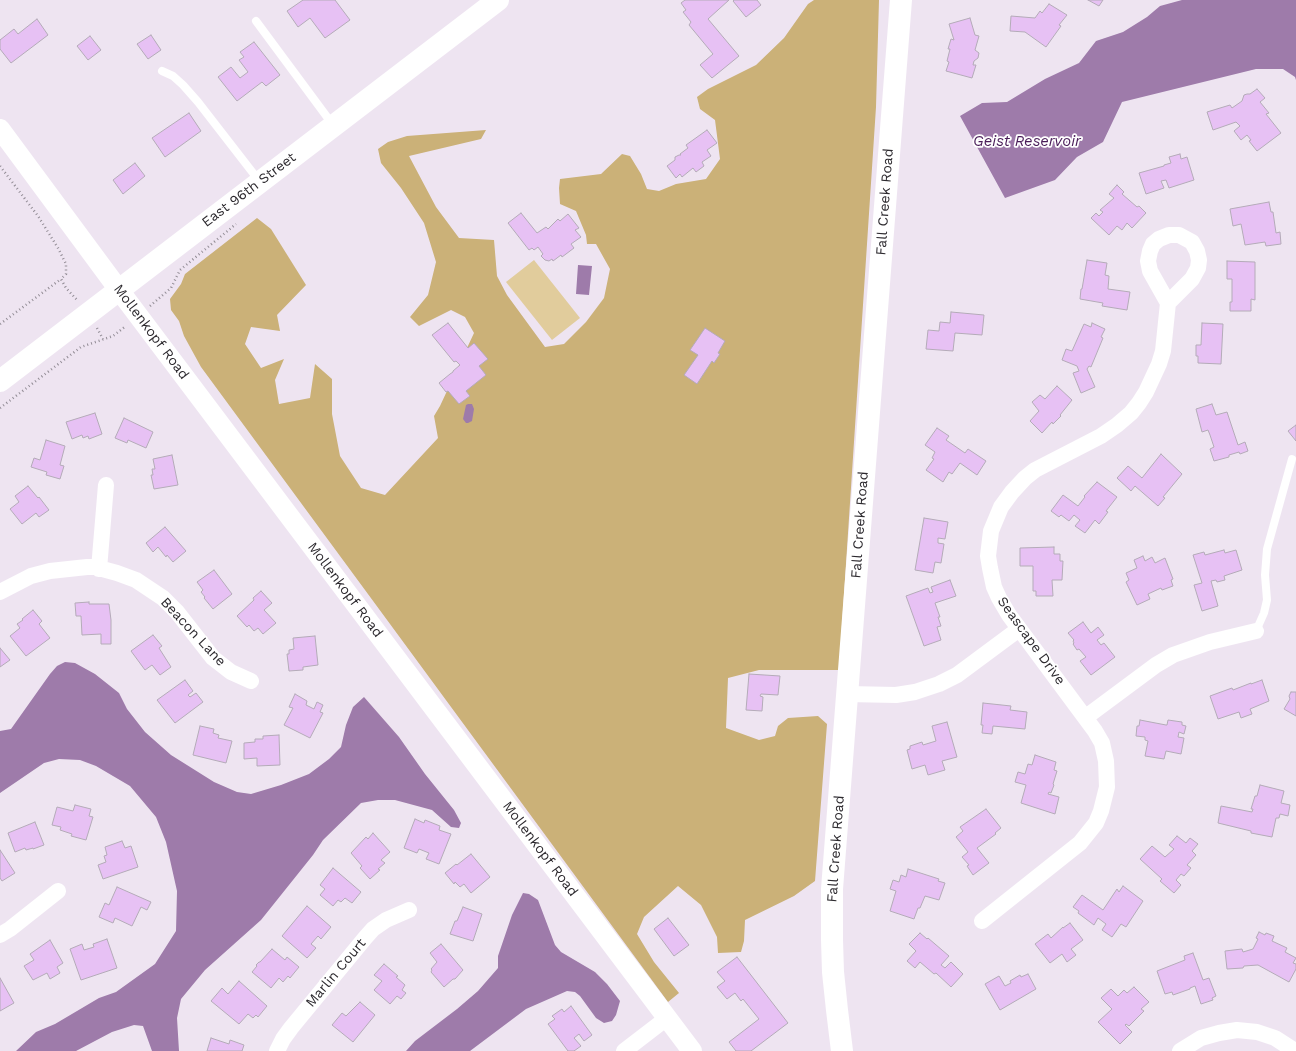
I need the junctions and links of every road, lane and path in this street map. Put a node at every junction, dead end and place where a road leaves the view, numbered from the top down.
1 (498, 0) edge
2 (901, 0) edge
3 (256, 21) dead end
4 (162, 71) dead end
5 (334, 126) junction
6 (0, 129) edge
7 (0, 166) edge
8 (260, 182) junction
9 (242, 220) dead end
10 (61, 279) junction
11 (119, 290) junction
12 (1168, 303) dead end
13 (89, 312) junction
14 (138, 315) junction
15 (0, 324) edge
16 (103, 339) junction
17 (0, 381) edge
18 (0, 408) edge
19 (1292, 459) dead end
20 (106, 485) dead end
21 (99, 569) junction
22 (0, 592) edge
23 (1019, 629) junction
24 (1256, 631) joint
25 (251, 681) dead end
26 (847, 694) junction
27 (1086, 717) junction
28 (58, 891) dead end
29 (409, 910) dead end
30 (982, 921) dead end
31 (0, 935) edge
32 (668, 1018) junction
33 (277, 1051) edge
34 (624, 1051) edge
35 (692, 1051) edge
36 (842, 1051) edge
37 (1180, 1051) edge
38 (1295, 1051) edge

1 - 5 main road, East 96th Street
2 - 26 main road, Fall Creek Road
3 - 5 lane
4 - 8 lane
5 - 8 main road, East 96th Street
6 - 11 street, Mollenkopf Road
7 - 10 path
8 - 11 main road, East 96th Street
9 - 14 path
10 - 13 path
10 - 15 path
11 - 13 main road, East 96th Street
11 - 14 street, Mollenkopf Road
12 - 23 street, Seascape Drive
13 - 16 path
13 - 17 main road, East 96th Street
14 - 16 path
14 - 32 street, Mollenkopf Road
16 - 18 path
19 - 24 lane
20 - 21 street
21 - 22 street, Beacon Lane
21 - 25 street, Beacon Lane
23 - 26 street
23 - 27 street, Seascape Drive
24 - 27 street
26 - 36 main road, Fall Creek Road
27 - 30 street, Seascape Drive
28 - 31 street
29 - 33 street, Marlin Court
32 - 34 street
32 - 35 street, Mollenkopf Road
37 - 38 street

